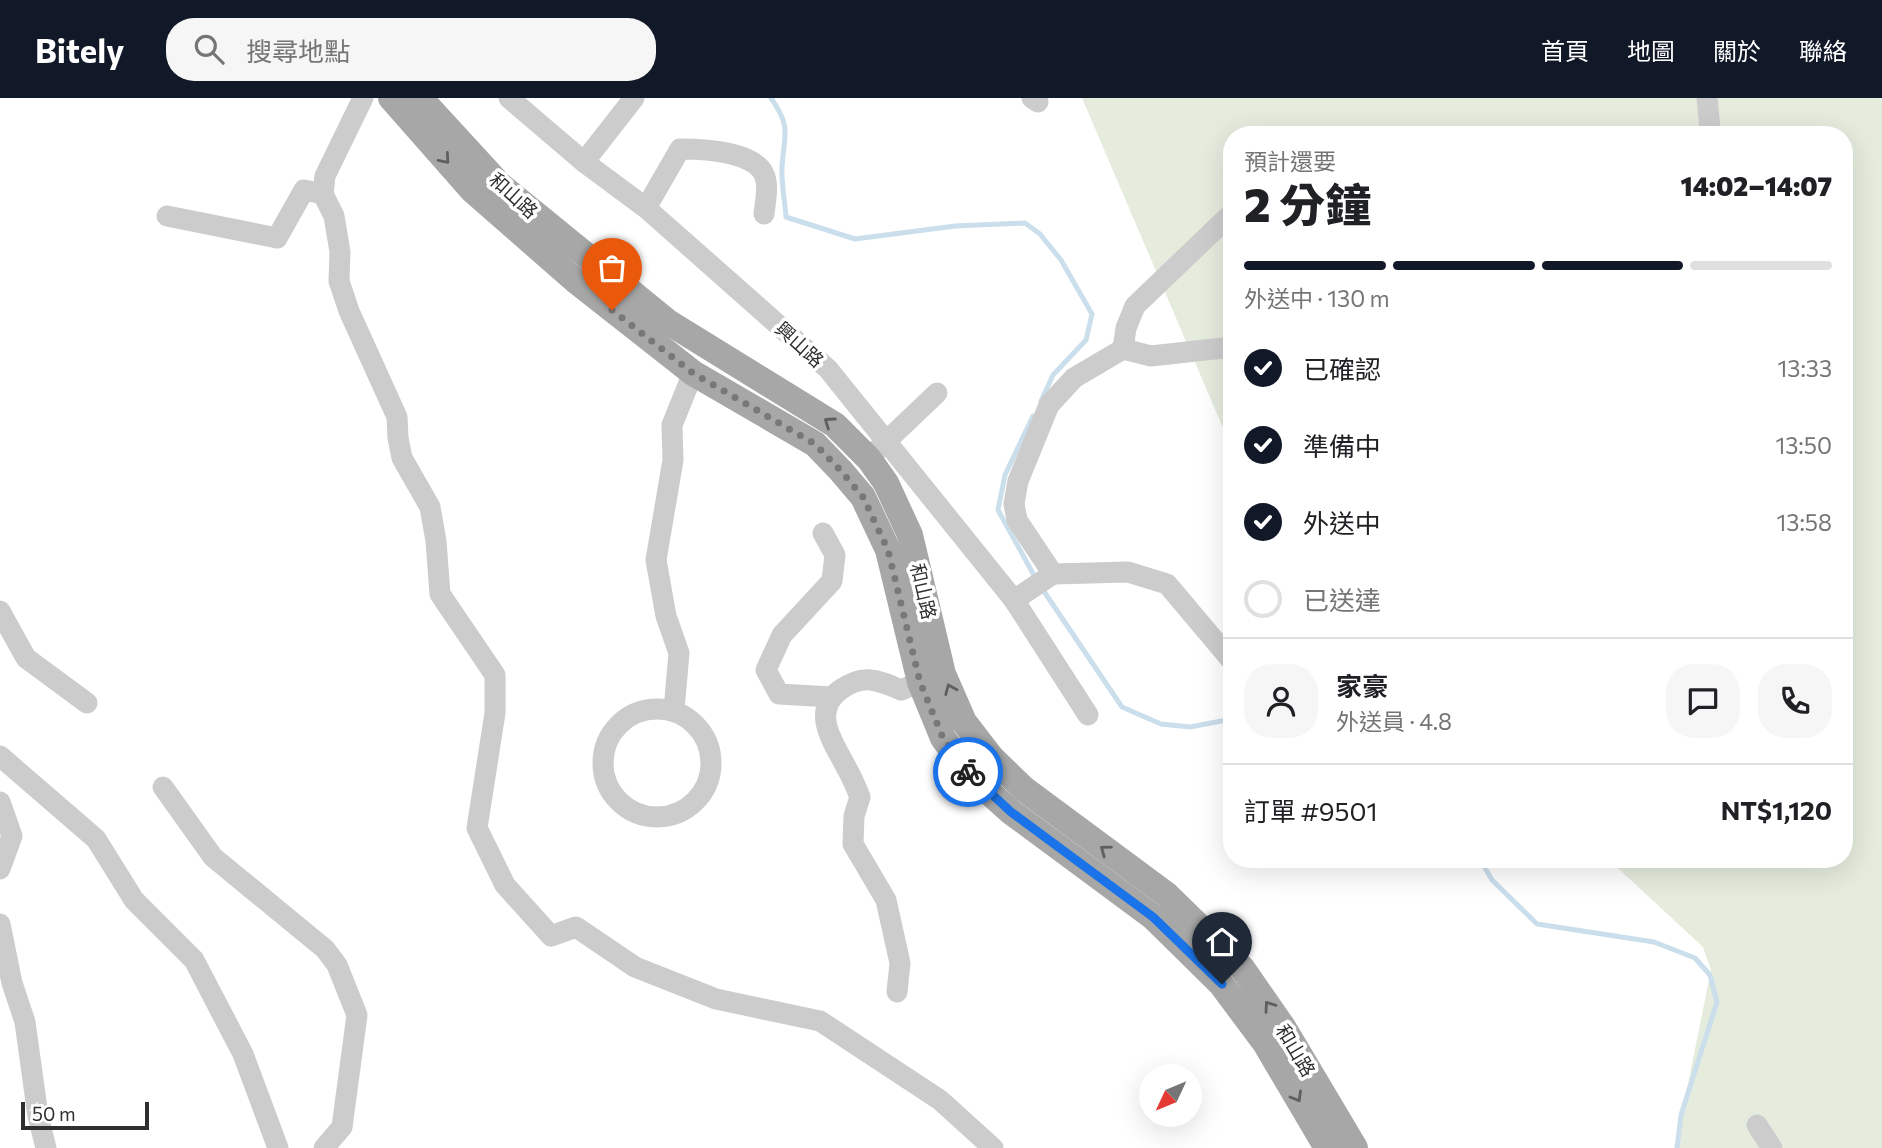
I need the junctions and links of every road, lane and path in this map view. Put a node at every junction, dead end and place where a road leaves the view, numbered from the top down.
1 (363, 98) edge
2 (391, 98) edge
3 (420, 98) edge
4 (509, 98) edge
5 (634, 98) edge
6 (1707, 98) edge
7 (1710, 126) edge
8 (584, 162) junction
9 (323, 194) junction
10 (646, 208) junction
11 (764, 214) dead end
12 (167, 216) dead end
13 (1223, 222) edge
14 (1223, 348) edge
15 (1123, 349) junction
16 (693, 373) junction
17 (937, 393) dead end
18 (877, 450) junction
19 (823, 533) dead end
20 (1053, 574) junction
21 (1014, 600) junction
22 (0, 611) edge
23 (1223, 650) edge
24 (920, 682) junction
25 (831, 697) junction
26 (87, 703) dead end
27 (674, 710) junction
28 (1088, 715) dead end
29 (0, 756) edge
30 (163, 788) dead end
31 (0, 803) edge
32 (0, 869) edge
33 (0, 923) edge
34 (897, 992) dead end
35 (1757, 1125) dead end
36 (46, 1148) edge
37 (278, 1148) edge
38 (324, 1148) edge
39 (993, 1148) edge
40 (1327, 1148) edge
41 (1355, 1148) edge
42 (1772, 1148) edge

1 - 9 street
2 -> 16 main road, 和山路
18 -> 3 main road, 和山路
4 - 8 street, 興山路
5 - 8 street
6 - 7 street
8 - 10 street, 興山路
9 - 12 street
9 - 39 street
10 - 11 street
10 - 18 street, 興山路
13 - 15 street
14 - 15 street
15 - 20 street
16 - 24 main road, 和山路
16 - 27 street
17 - 18 street
18 - 21 street, 興山路
41 -> 18 main road, 和山路
19 - 25 street
20 - 21 street
20 - 23 street
21 - 28 street, 興山路
22 - 26 street
24 - 25 street
24 -> 40 main road, 和山路
25 - 34 street
27 - 27 street
29 - 37 street
30 - 38 street
31 - 32 street
33 - 36 street
35 - 42 street

